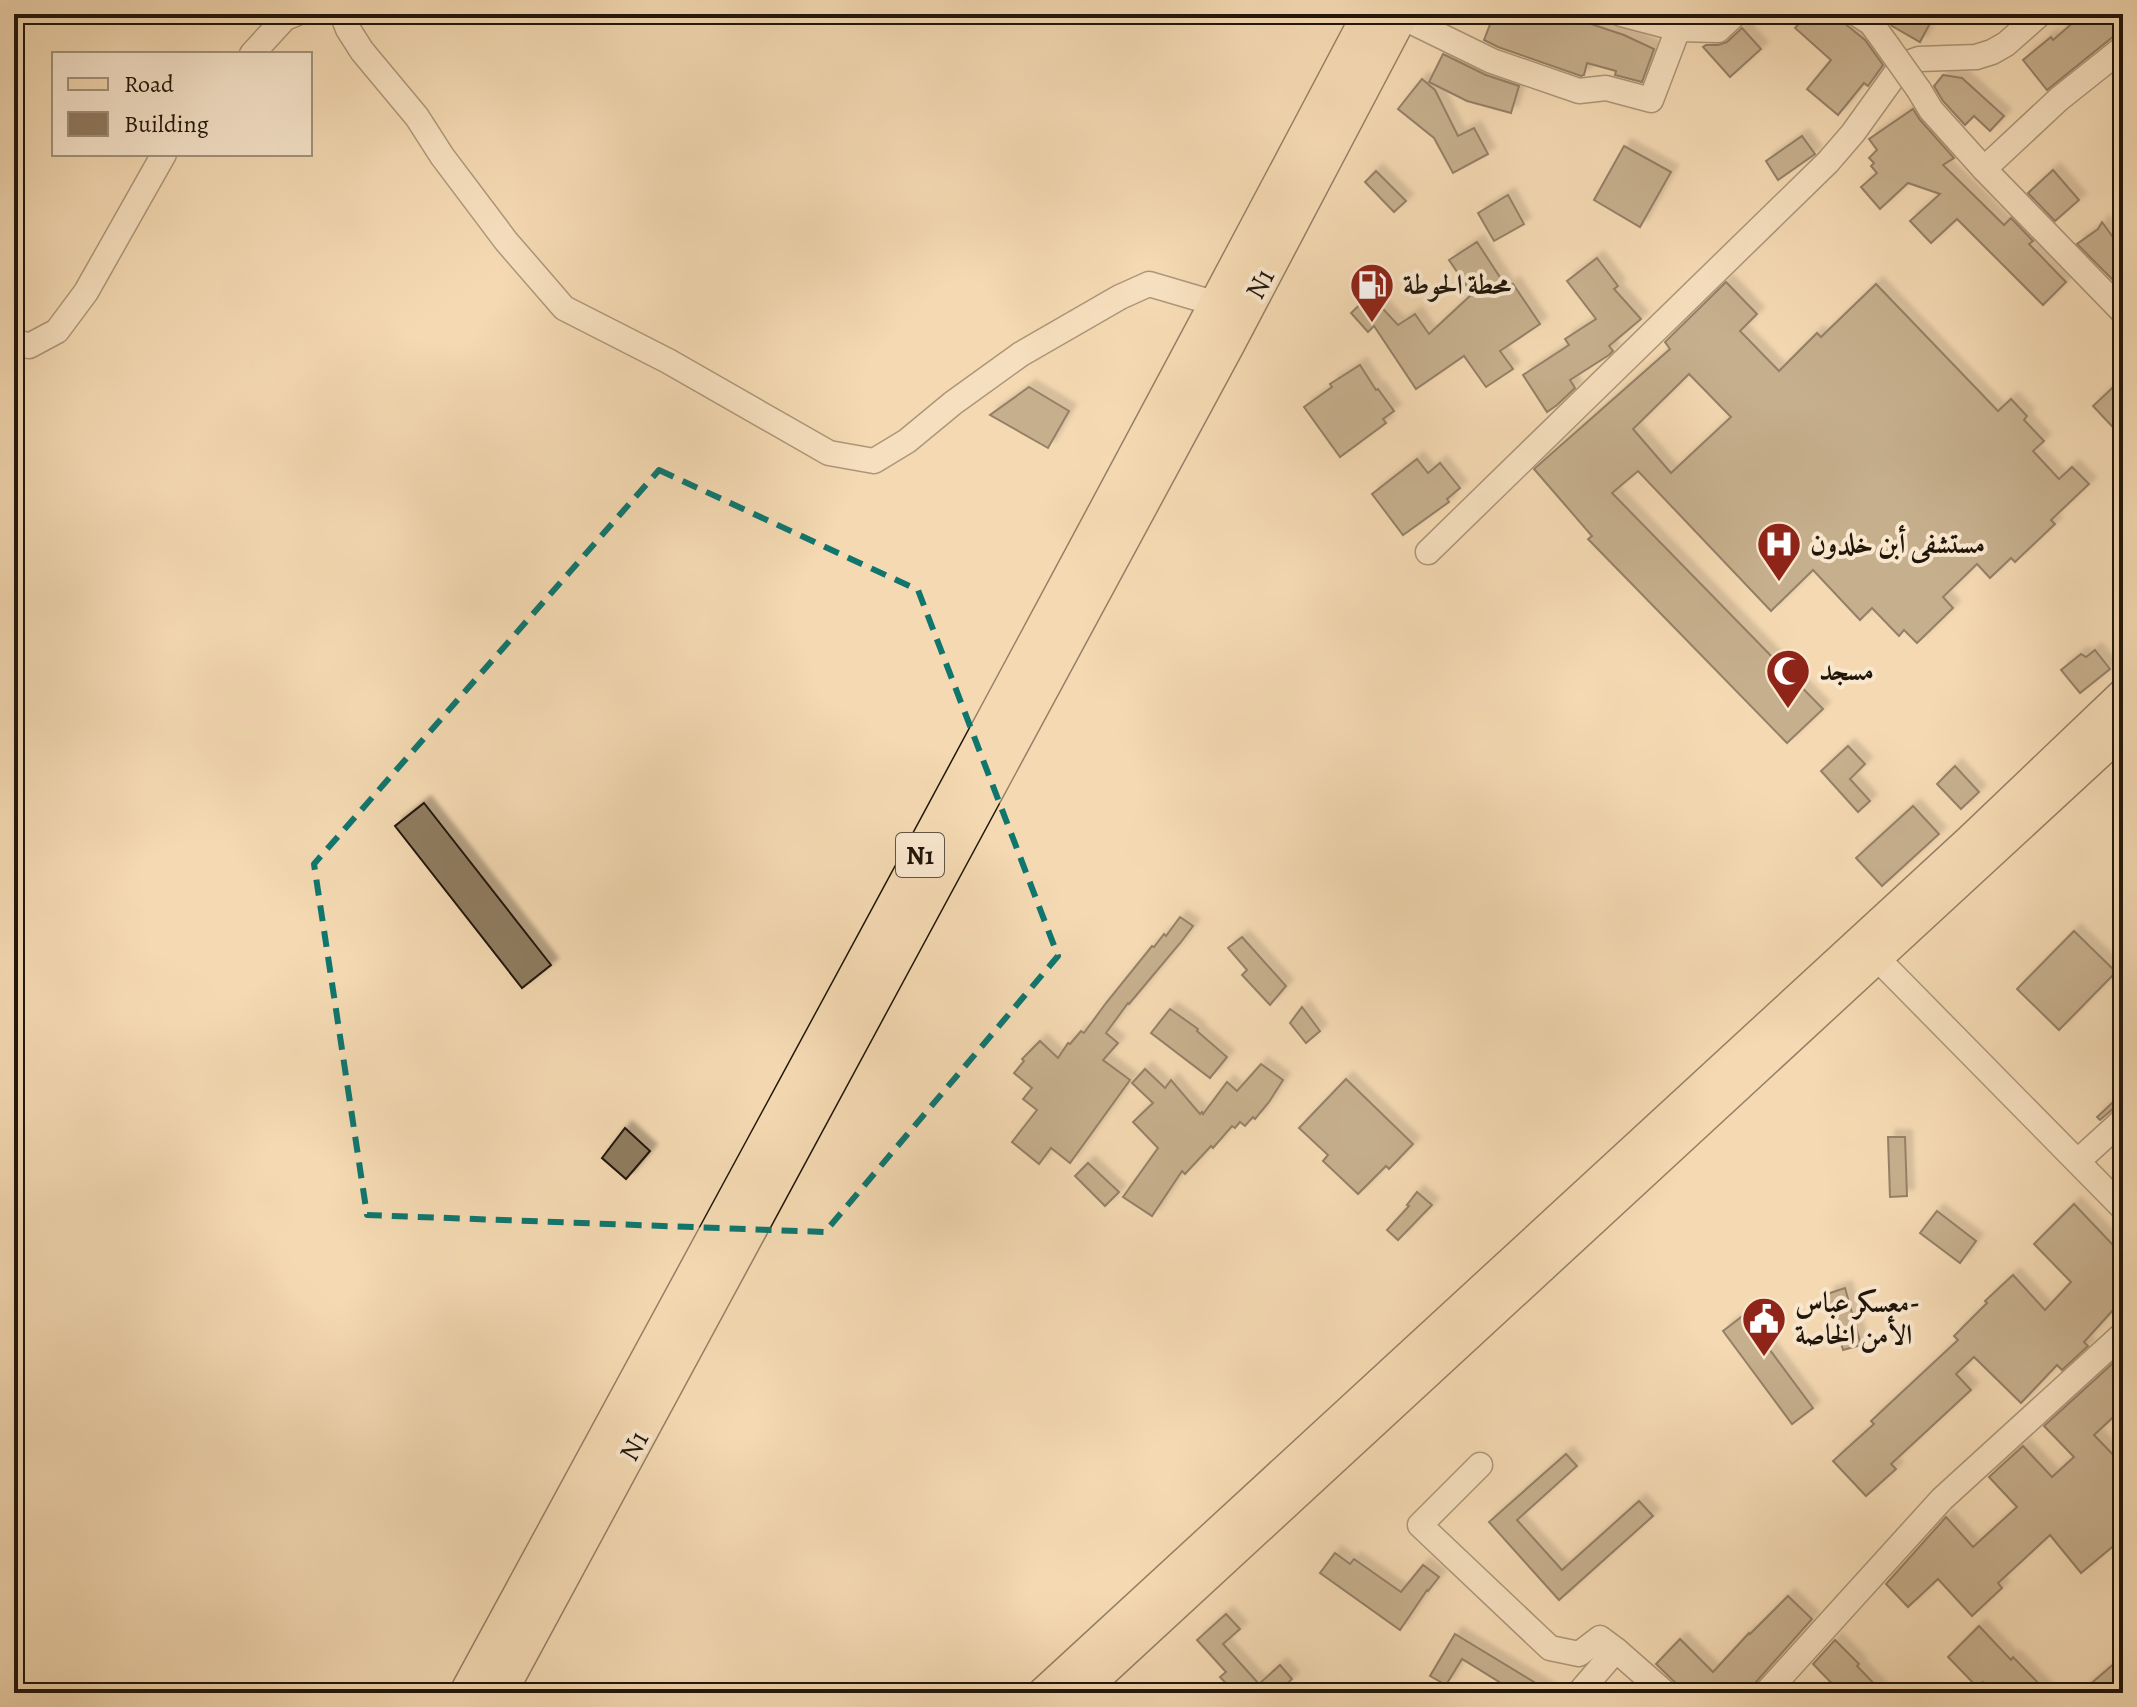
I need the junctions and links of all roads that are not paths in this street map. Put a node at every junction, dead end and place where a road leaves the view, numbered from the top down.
1 (295, 14) edge
2 (326, 14) edge
3 (1621, 14) edge
4 (1735, 14) edge
5 (1857, 14) edge
6 (2040, 14) edge
7 (1390, 15) edge
8 (348, 19) edge
9 (1678, 29) junction
10 (2123, 48) edge
11 (254, 52) edge
12 (163, 156) edge
13 (1984, 169) junction
14 (1217, 304) junction
15 (2123, 312) edge
16 (14, 341) edge
17 (1428, 552) dead end
18 (2123, 694) edge
19 (2123, 731) edge
20 (2123, 750) edge
21 (2080, 773) junction
22 (1869, 950) junction
23 (2123, 1120) edge
24 (2078, 1161) junction
25 (2123, 1208) edge
26 (2123, 1334) edge
27 (1480, 1465) dead end
28 (1616, 1650) junction
29 (1077, 1684) edge
30 (467, 1693) edge
31 (499, 1693) edge
32 (1043, 1693) edge
33 (1579, 1693) edge
34 (1665, 1693) edge
35 (1766, 1693) edge

1 - 11 street
2 - 8 street
3 - 9 street
4 - 9 street
5 - 13 street, bridge
6 - 17 street
7 - 9 street
7 - 14 highway, N1
7 - 31 highway, N1 / N1
8 - 14 street
10 - 13 street
12 - 16 street
13 - 15 street
14 - 30 highway, N1
18 - 22 main road
19 - 21 main road
20 - 21 street
21 - 22 main road
22 - 24 street
22 - 29 main road
23 - 24 street
24 - 25 street
26 - 35 street
27 - 28 street
28 - 33 street
28 - 34 street
29 - 32 main road

